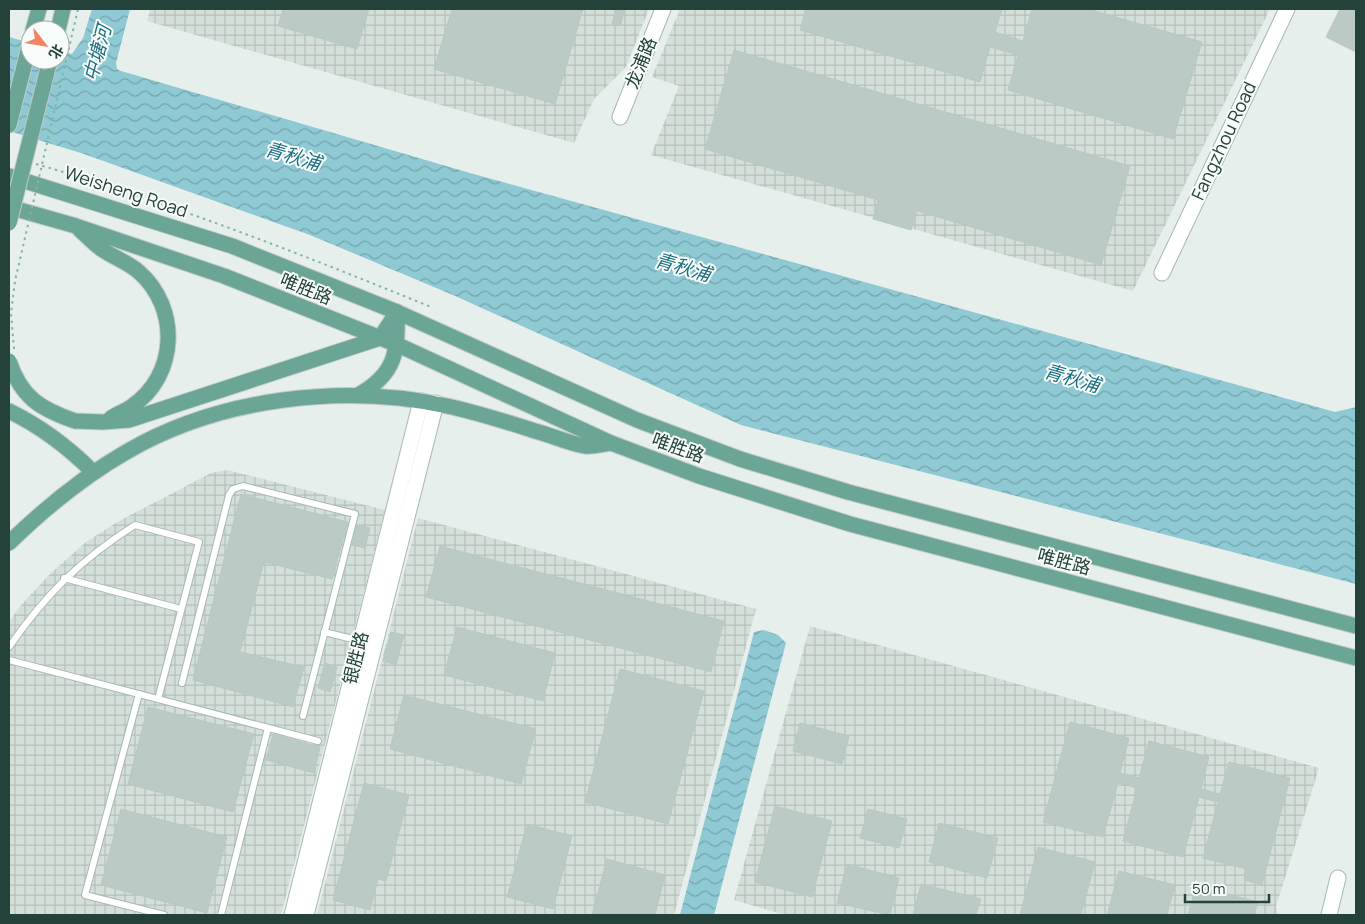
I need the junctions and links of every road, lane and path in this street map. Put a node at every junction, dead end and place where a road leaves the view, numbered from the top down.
1 (78, 9) edge
2 (663, 9) edge
3 (1287, 9) edge
4 (23, 70) edge
5 (48, 70) edge
6 (620, 117) dead end
7 (9, 125) edge
8 (35, 164) dead end
9 (9, 176) edge
10 (9, 207) edge
11 (9, 224) edge
12 (76, 226) junction
13 (1162, 273) dead end
14 (431, 307) dead end
15 (397, 312) junction
16 (380, 338) junction
17 (398, 345) junction
18 (12, 357) edge
19 (358, 395) junction
20 (429, 402) junction
21 (9, 411) edge
22 (103, 422) junction
23 (612, 443) junction
24 (93, 472) junction
25 (9, 543) edge
26 (64, 578) junction
27 (181, 609) junction
28 (1356, 626) edge
29 (324, 632) junction
30 (360, 641) junction
31 (9, 647) edge
32 (1356, 658) edge
33 (9, 660) edge
34 (182, 683) dead end
35 (139, 694) junction
36 (158, 699) junction
37 (303, 716) dead end
38 (268, 728) junction
39 (318, 741) dead end
40 (1338, 878) dead end
41 (164, 915) edge
42 (222, 915) edge
43 (292, 915) edge
44 (306, 915) edge
45 (1329, 915) edge

1 - 18 path, bridge
2 - 6 street, 龙浦路
3 - 13 street, Fangzhou Road
4 - 7 main road
5 - 11 main road, bridge
8 - 14 path
9 - 15 main road, 唯胜路
10 - 12 main road, 唯胜路
12 - 16 main road, 唯胜路
12 - 22 main road
15 - 16 main road
15 - 17 main road
15 - 28 main road, 唯胜路
16 - 17 main road, 唯胜路
16 - 22 main road
17 - 19 main road
17 - 23 main road, 唯胜路
18 - 22 main road, bridge
19 - 20 main road
19 - 24 main road
20 - 23 main road
20 - 30 street, 银胜路
20 - 44 street, 银胜路
21 - 24 main road
23 - 32 main road, 唯胜路
24 - 25 main road
26 - 27 lane
26 - 27 lane
26 - 31 lane
27 - 36 lane
29 - 30 lane
29 - 34 lane
29 - 37 lane
30 - 43 street, 银胜路
33 - 35 lane
35 - 36 lane
35 - 41 lane
36 - 38 lane
38 - 39 lane
38 - 42 lane
40 - 45 street

